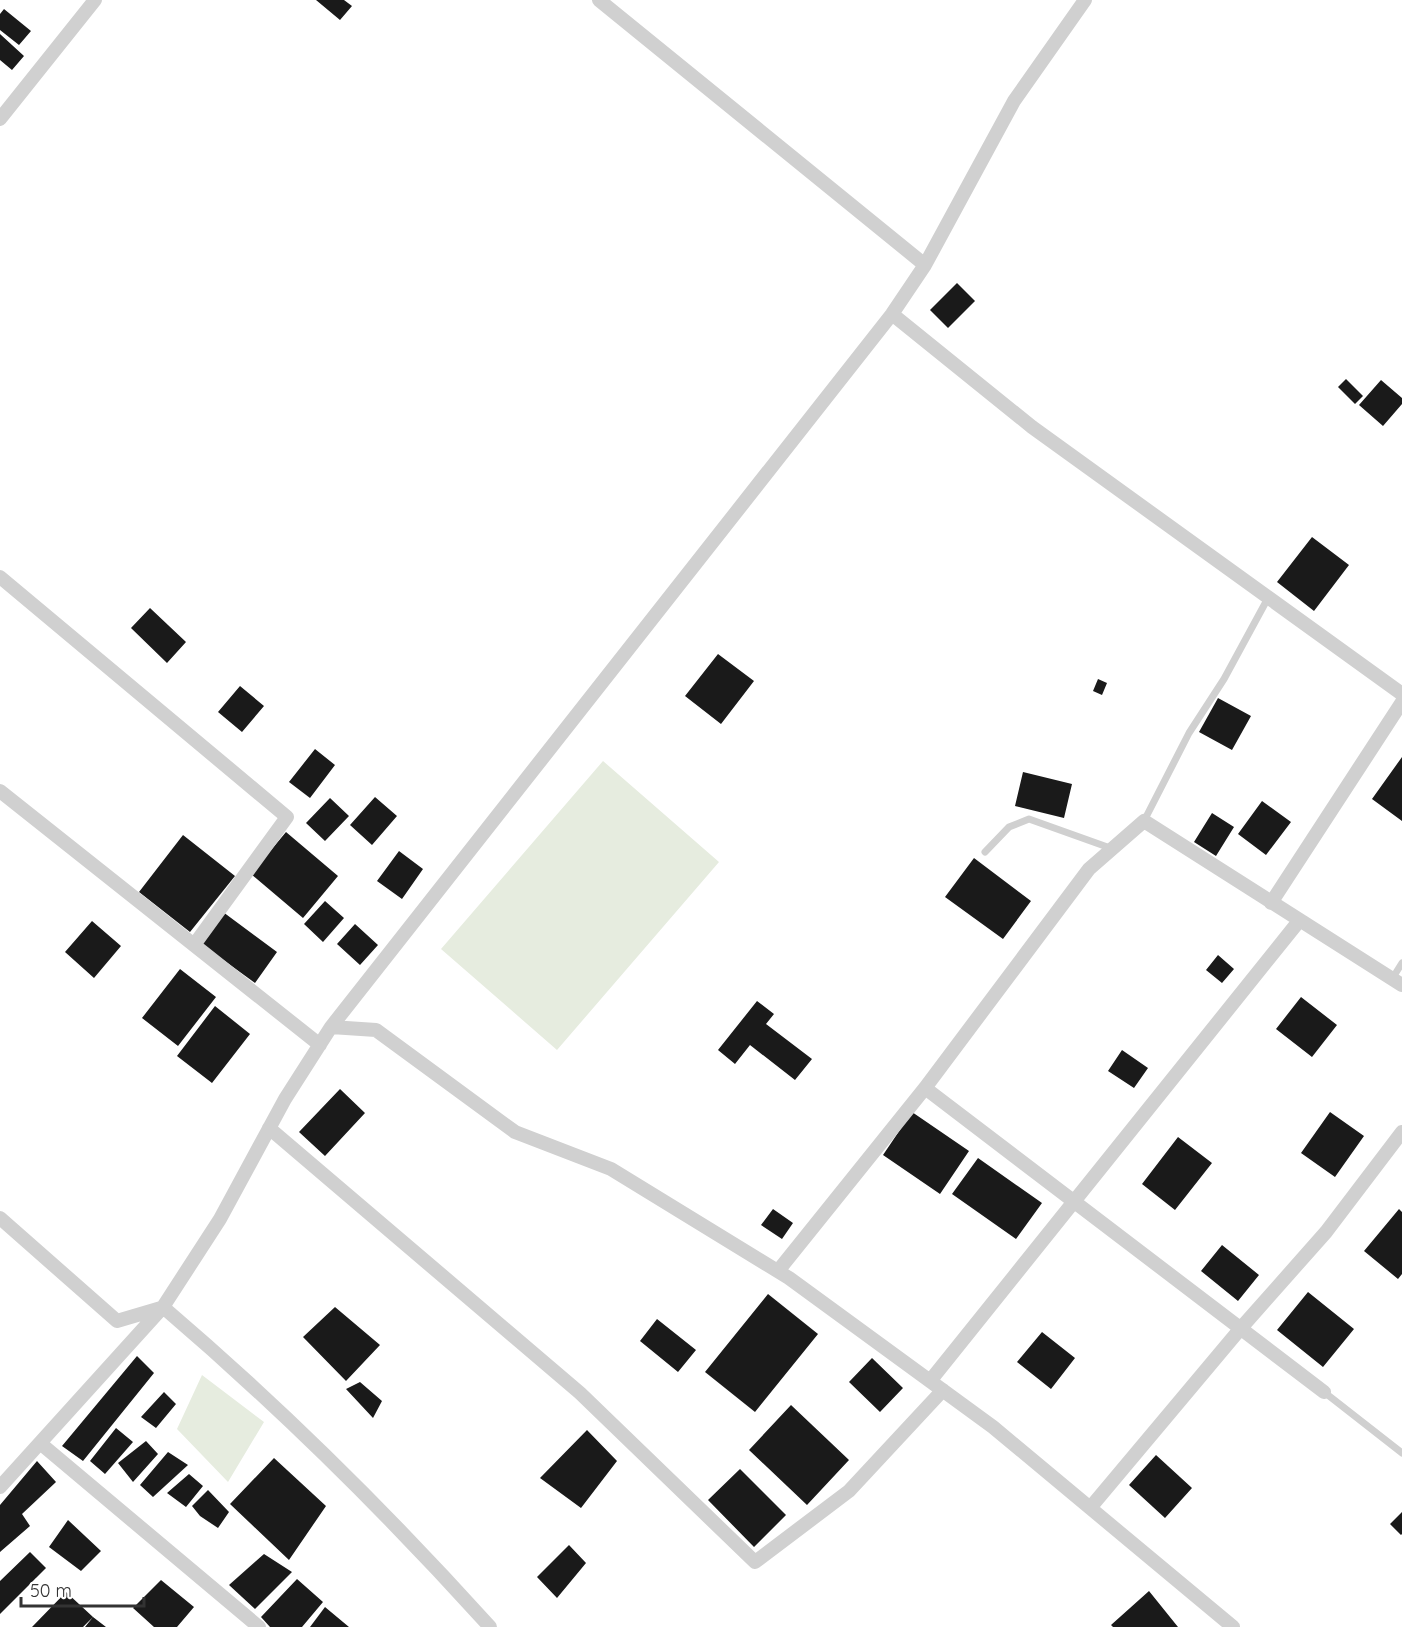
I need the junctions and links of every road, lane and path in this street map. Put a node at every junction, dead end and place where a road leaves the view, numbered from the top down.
1 (95, 0) edge
2 (599, 0) edge
3 (1085, 0) edge
4 (0, 119) edge
5 (925, 265) junction
6 (892, 314) junction
7 (0, 577) edge
8 (1268, 598) junction
9 (1402, 694) edge
10 (1402, 702) edge
11 (0, 791) edge
12 (1144, 820) junction
13 (1113, 849) junction
14 (985, 852) dead end
15 (1271, 903) junction
16 (1299, 921) junction
17 (194, 945) junction
18 (1402, 963) edge
19 (1397, 982) edge
20 (331, 1027) junction
21 (320, 1045) junction
22 (925, 1088) junction
23 (269, 1128) junction
24 (1402, 1132) edge
25 (1075, 1201) junction
26 (0, 1218) edge
27 (778, 1271) junction
28 (163, 1307) junction
29 (1241, 1328) junction
30 (930, 1381) junction
31 (943, 1390) junction
32 (1324, 1392) joint
33 (40, 1443) junction
34 (1402, 1453) edge
35 (0, 1486) edge
36 (1090, 1508) junction
37 (260, 1627) edge
38 (490, 1627) edge
39 (1233, 1627) edge

1 - 4 street
2 - 5 street
3 - 5 street
5 - 6 street
6 - 8 street
6 - 20 street
7 - 17 street
8 - 9 street
8 - 12 lane
10 - 15 street
11 - 17 street
12 - 13 street
12 - 15 street
13 - 14 lane
13 - 22 street
15 - 16 street
16 - 19 street
16 - 25 street
17 - 21 street
18 - 19 lane
20 - 21 street
20 - 27 street
21 - 23 street
22 - 25 street
22 - 27 street
23 - 28 street
23 - 31 street
24 - 29 street
25 - 29 street
25 - 30 street
26 - 28 street
27 - 30 street
28 - 33 street
28 - 38 street
29 - 32 street
29 - 36 street
30 - 31 street
31 - 36 street
32 - 34 lane
33 - 35 street
33 - 37 street
36 - 39 street

